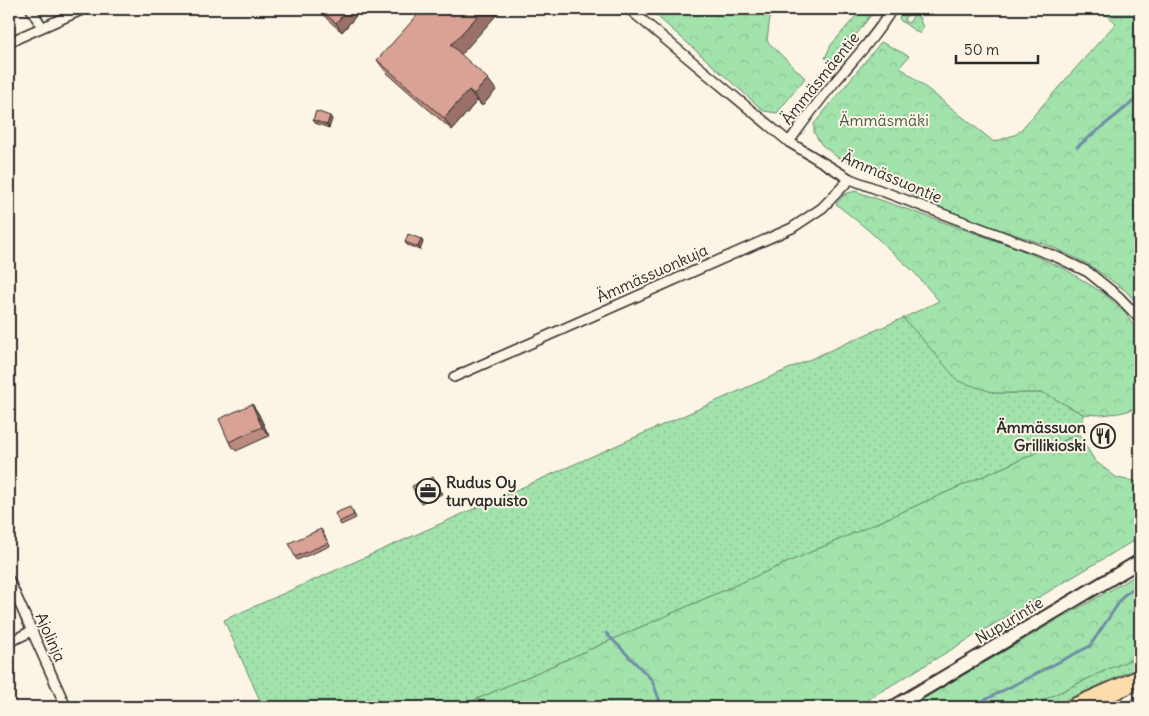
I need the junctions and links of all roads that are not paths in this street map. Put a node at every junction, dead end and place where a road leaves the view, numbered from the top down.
1 (31, 9) edge
2 (84, 9) edge
3 (629, 9) edge
4 (892, 9) edge
5 (42, 27) junction
6 (9, 42) edge
7 (789, 142) junction
8 (850, 179) junction
9 (1140, 319) edge
10 (454, 377) dead end
11 (1140, 562) edge
12 (9, 580) edge
13 (32, 631) junction
14 (9, 642) edge
15 (1140, 679) edge
16 (66, 707) edge
17 (894, 707) edge
18 (1076, 707) edge

1 - 5 street
2 - 5 street
3 - 7 street, Ämmässuontie
4 - 7 street, Ämmäsmäentie
5 - 6 street
7 - 8 street, Ämmässuontie
8 - 9 street, Ämmässuontie
8 - 10 street, Ämmässuonkuja
11 - 17 main road, Nupurintie
12 - 13 street, Ajolinja
13 - 14 street
13 - 16 street, Ajolinja
15 - 18 highway

